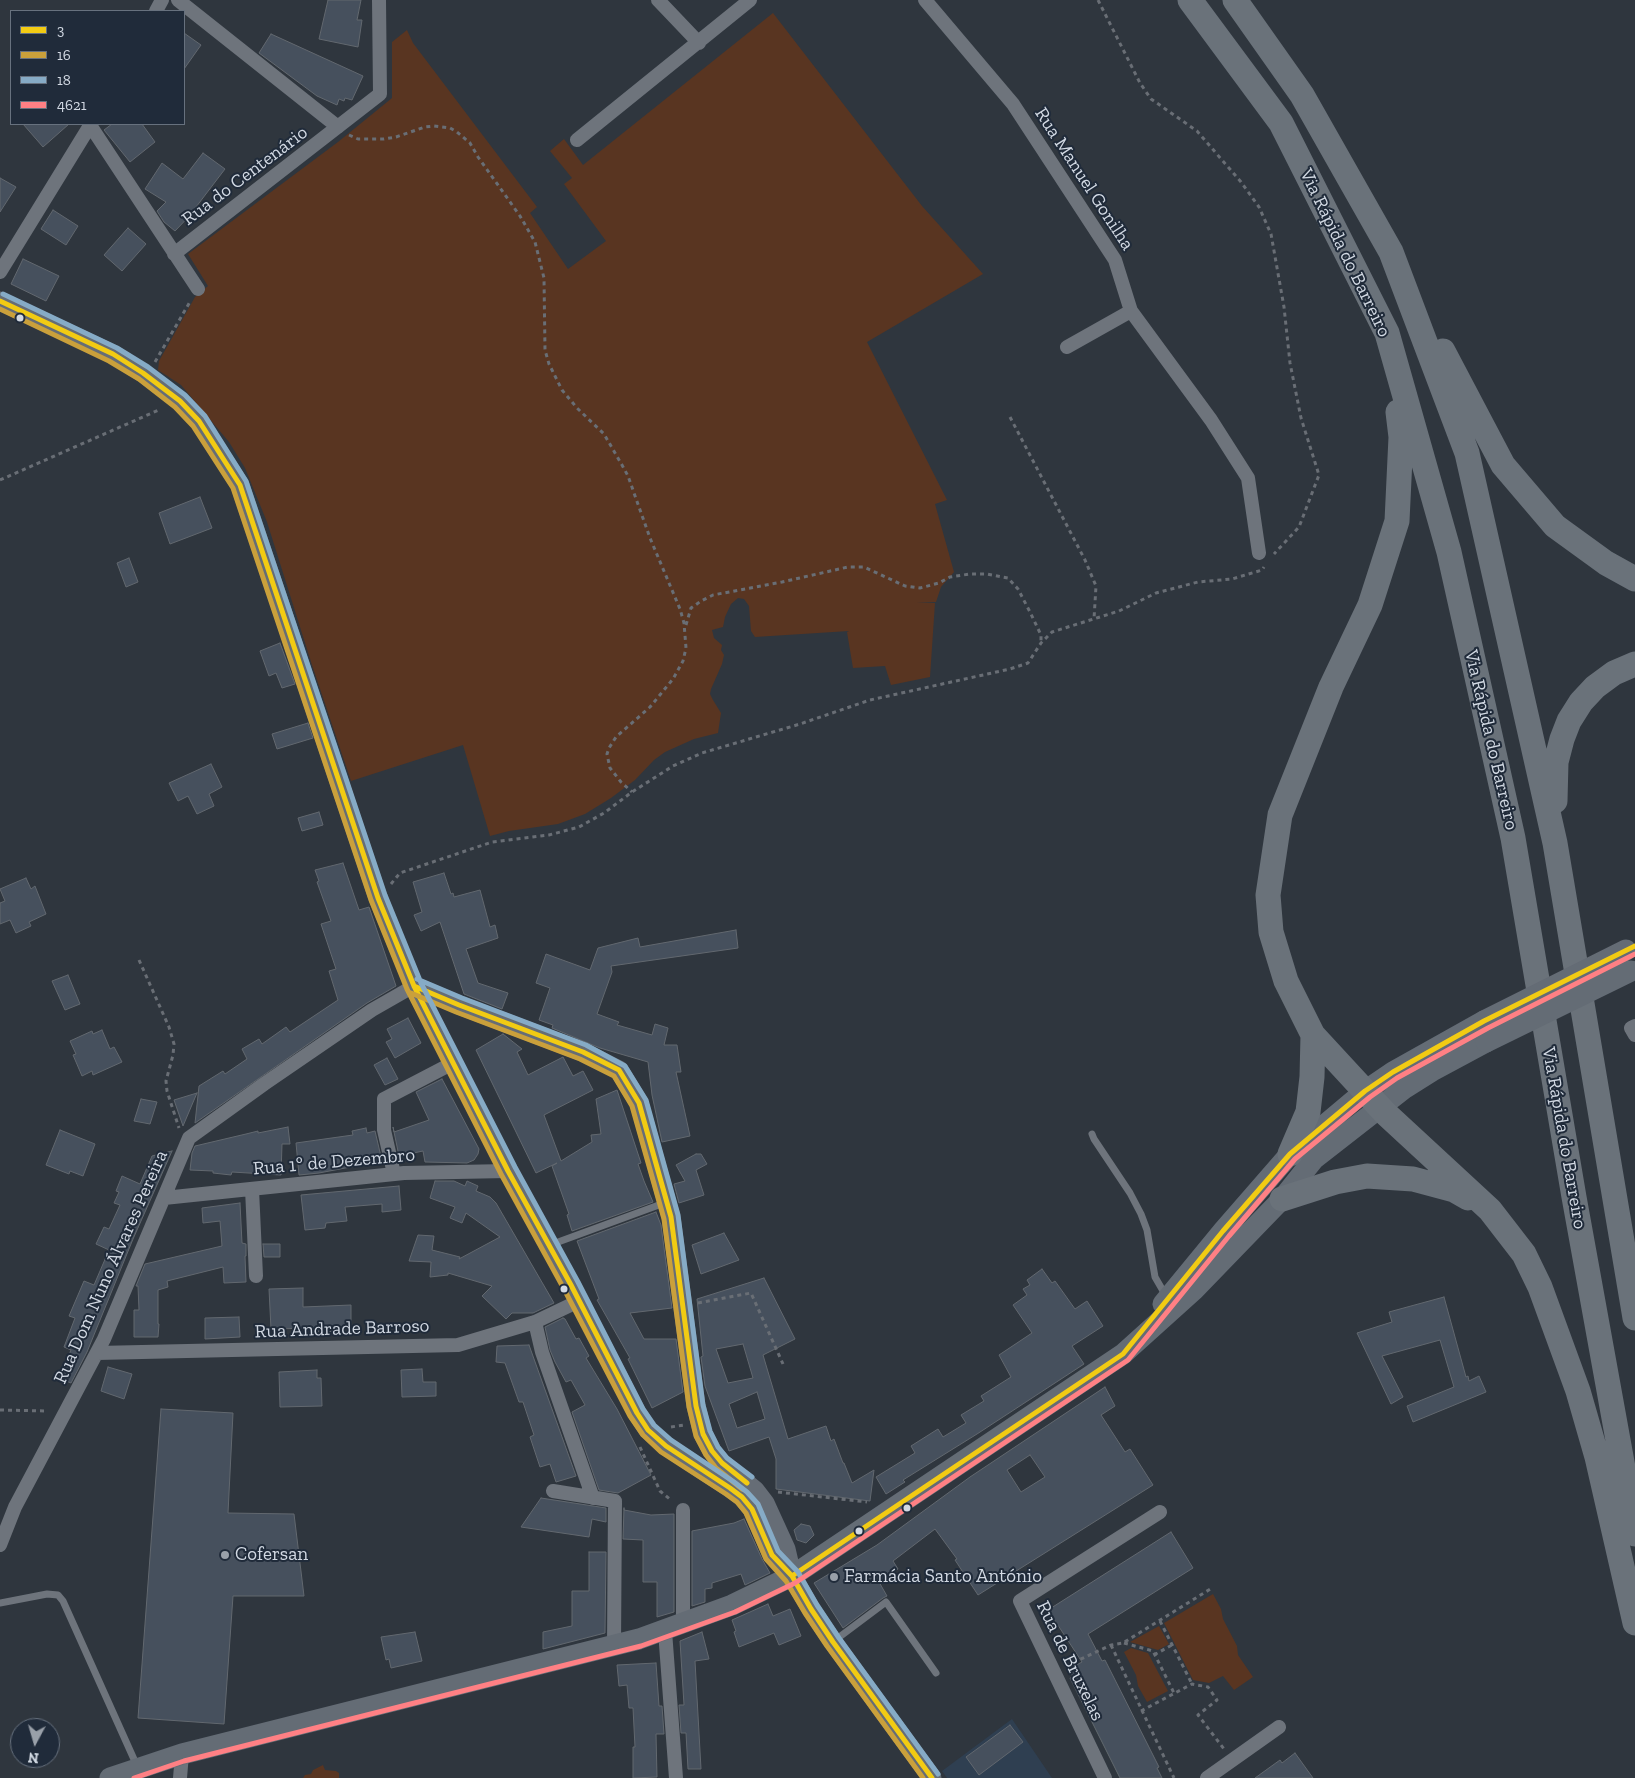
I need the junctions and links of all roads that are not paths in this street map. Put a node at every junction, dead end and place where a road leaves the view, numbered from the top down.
1 (178, 0) edge
2 (379, 0) edge
3 (658, 0) edge
4 (750, 0) edge
5 (925, 0) edge
6 (1190, 0) edge
7 (1235, 0) edge
8 (699, 43) junction
9 (89, 125) edge
10 (91, 125) edge
11 (338, 128) junction
12 (577, 140) dead end
13 (1391, 252) junction
14 (174, 254) junction
15 (0, 272) edge
16 (198, 289) road end
17 (0, 301) edge
18 (1131, 311) junction
19 (1387, 332) junction
20 (1067, 347) dead end
21 (1265, 559) road end
22 (1635, 578) edge
23 (1635, 664) edge
24 (1555, 843) junction
25 (1632, 959) edge
26 (414, 986) junction
27 (1635, 1026) edge
28 (1313, 1035) junction
29 (1635, 1035) edge
30 (453, 1063) junction
31 (1372, 1099) junction
32 (1318, 1132) junction
33 (1092, 1134) dead end
34 (1290, 1154) junction
35 (508, 1171) junction
36 (394, 1174) junction
37 (252, 1189) junction
38 (164, 1198) junction
39 (1282, 1199) junction
40 (667, 1202) junction
41 (1490, 1210) junction
42 (550, 1245) junction
43 (1237, 1246) junction
44 (256, 1276) dead end
45 (1168, 1298) junction
46 (579, 1301) junction
47 (1635, 1318) edge
48 (536, 1322) junction
49 (97, 1353) junction
50 (1123, 1354) junction
51 (702, 1434) junction
52 (674, 1452) junction
53 (553, 1491) dead end
54 (593, 1498) junction
55 (683, 1510) dead end
56 (1160, 1512) dead end
57 (1635, 1534) edge
58 (0, 1545) edge
59 (792, 1576) junction
60 (0, 1602) edge
61 (1635, 1623) edge
62 (674, 1628) junction
63 (833, 1642) junction
64 (614, 1646) junction
65 (936, 1673) dead end
66 (1279, 1727) dead end
67 (182, 1754) junction
68 (138, 1768) junction
69 (110, 1778) edge
70 (180, 1778) edge
71 (676, 1778) edge
72 (932, 1778) edge
73 (1105, 1778) edge
74 (1207, 1778) edge

1 - 11 street
2 - 11 street, Rua do Centenário
3 - 8 street
4 - 8 street
5 - 18 street, Rua Manuel Gonilha
6 - 19 highway, Via Rápida do Barreiro
7 - 13 highway, Via Rápida do Barreiro
8 - 12 street
9 - 15 street
10 - 14 street
11 - 14 street, Rua do Centenário
13 - 22 highway
13 - 24 highway, Via Rápida do Barreiro
14 - 16 street
17 - 26 street
18 - 20 street
18 - 21 street, Rua Manuel Gonilha
19 - 28 highway
19 - 57 highway, Via Rápida do Barreiro
23 - 24 highway
24 - 47 highway, Via Rápida do Barreiro
25 - 31 main road, bridge
26 - 30 street
26 - 38 street, Rua Dom Nuno Álvares Pereira
26 - 40 street
27 - 29 street
28 - 31 highway
28 - 34 highway
30 - 35 street
30 - 36 street
31 - 32 main road
31 - 39 main road
31 - 41 highway
32 - 34 main road
32 - 43 street
33 - 45 lane
34 - 45 main road
35 - 36 street, Rua 1º de Dezembro
35 - 42 street
36 - 37 street, Rua 1º de Dezembro
37 - 38 street, Rua 1º de Dezembro
37 - 44 street
38 - 49 street, Rua Dom Nuno Álvares Pereira
39 - 41 highway
39 - 43 main road
40 - 42 lane
40 - 51 street
41 - 61 highway
42 - 46 street
43 - 50 main road
45 - 50 main road
46 - 48 street, Rua Andrade Barroso
46 - 52 street
48 - 49 street, Rua Andrade Barroso
48 - 54 street
49 - 58 street, Rua Dom Nuno Álvares Pereira
50 - 59 main road
51 - 52 street
51 - 59 street
52 - 59 street
53 - 54 street
54 - 64 street
55 - 62 street
56 - 73 street, Rua de Bruxelas
59 - 62 main road
59 - 63 street
60 - 68 lane
62 - 64 main road
62 - 71 street
63 - 65 lane
63 - 72 street
64 - 67 main road
66 - 74 street
67 - 68 main road
67 - 70 street
68 - 69 main road

